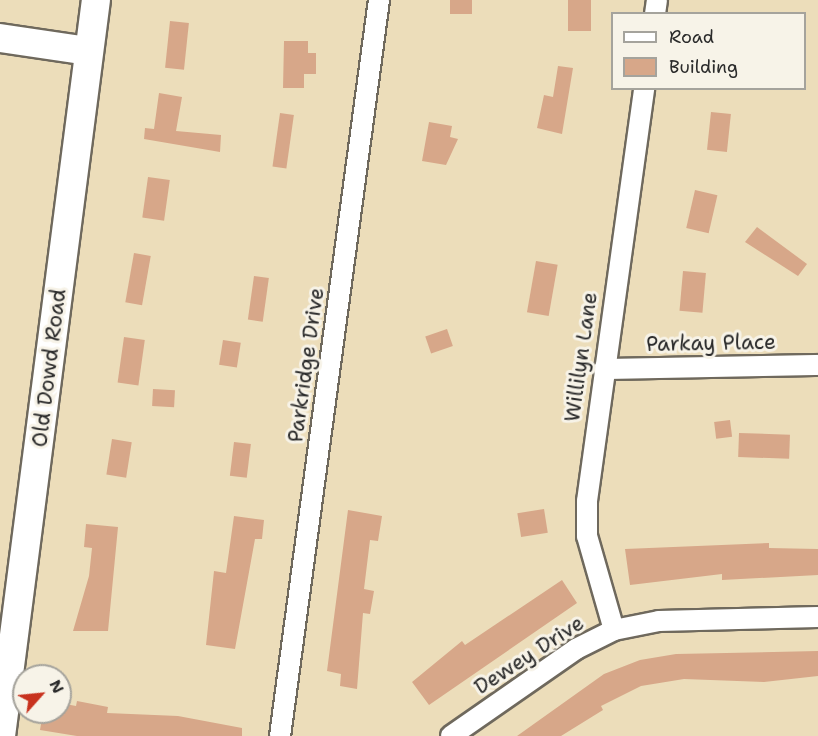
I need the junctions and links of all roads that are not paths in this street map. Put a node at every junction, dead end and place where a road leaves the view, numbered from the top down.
1 (96, 0) edge
2 (380, 0) edge
3 (0, 39) edge
4 (88, 51) junction
5 (644, 90) edge
6 (818, 364) edge
7 (604, 369) junction
8 (818, 617) edge
9 (614, 630) junction
10 (1, 736) edge
11 (280, 736) edge
12 (451, 736) edge

1 - 4 street, Old Dowd Road
2 - 11 street, Parkridge Drive
3 - 4 street
4 - 10 street, Old Dowd Road
5 - 7 street, Willilyn Lane
6 - 7 street, Parkay Place
7 - 9 street, Willilyn Lane
8 - 9 street, Dewey Drive
9 - 12 street, Dewey Drive

